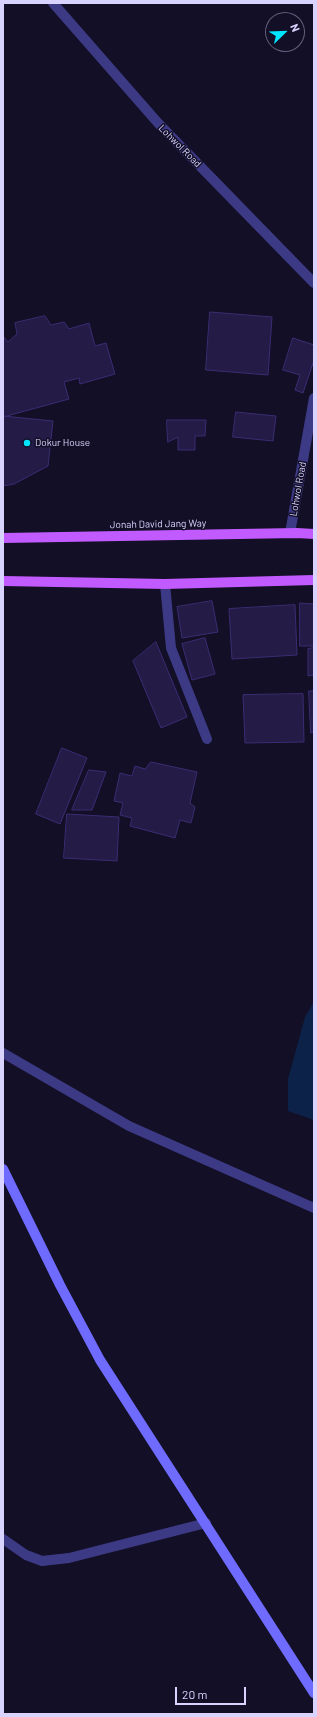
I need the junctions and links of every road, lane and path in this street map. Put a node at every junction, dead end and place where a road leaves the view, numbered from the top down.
1 (52, 3) edge
2 (314, 282) edge
3 (314, 398) edge
4 (290, 533) junction
5 (314, 534) edge
6 (3, 538) edge
7 (314, 580) edge
8 (3, 581) edge
9 (165, 584) junction
10 (207, 739) dead end
11 (3, 1053) edge
12 (3, 1169) edge
13 (314, 1208) edge
14 (206, 1523) junction
15 (3, 1539) edge
16 (314, 1693) edge

1 - 2 street, Lohwol Road
3 - 4 street, Lohwol Road
4 - 5 main road, Jonah David Jang Way
4 - 6 main road, Jonah David Jang Way
7 - 9 main road
8 - 9 main road
9 - 10 street
11 - 13 street
12 - 14 street
14 - 15 street
14 - 16 street

